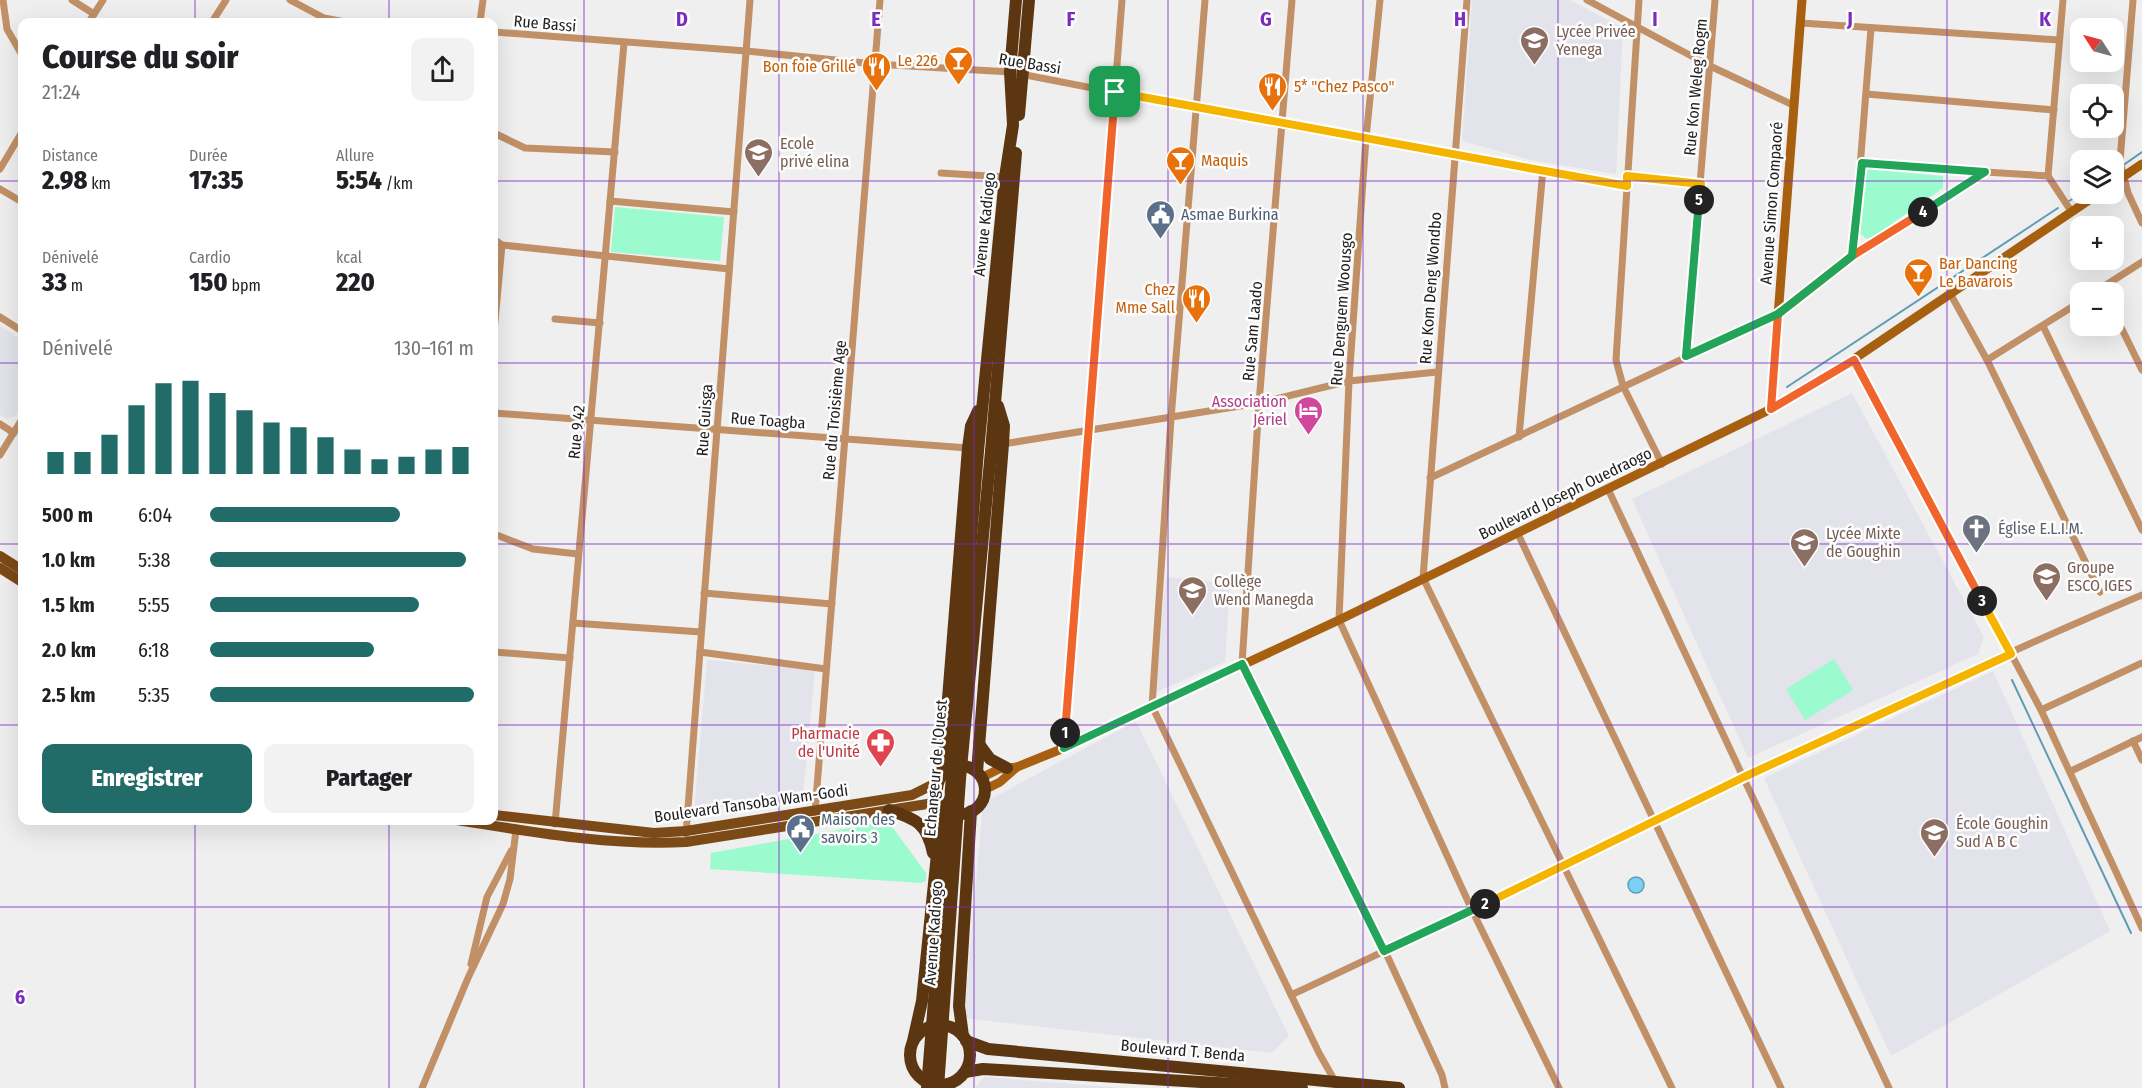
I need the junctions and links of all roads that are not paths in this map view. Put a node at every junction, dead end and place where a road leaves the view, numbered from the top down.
1 (3, 0) edge
2 (72, 0) edge
3 (103, 0) edge
4 (226, 0) edge
5 (290, 0) edge
6 (483, 0) edge
7 (750, 0) edge
8 (880, 0) edge
9 (1016, 0) edge
10 (1029, 0) edge
11 (1122, 0) edge
12 (1205, 0) edge
13 (1292, 0) edge
14 (1380, 0) edge
15 (1467, 0) edge
16 (1587, 0) edge
17 (1640, 0) edge
18 (1715, 0) edge
19 (1803, 0) edge
20 (2063, 0) edge
21 (2133, 0) edge
22 (94, 14) junction
23 (92, 18) edge
24 (215, 18) edge
25 (324, 18) edge
26 (481, 18) edge
27 (2, 19) edge
28 (1801, 23) junction
29 (1636, 27) junction
30 (1871, 28) junction
31 (498, 32) edge
32 (2060, 40) junction
33 (624, 43) junction
34 (18, 48) edge
35 (746, 51) junction
36 (875, 64) junction
37 (1710, 66) junction
38 (1016, 73) junction
39 (1115, 92) junction
40 (1866, 94) junction
41 (1793, 105) junction
42 (1196, 108) junction
43 (2054, 110) junction
44 (1282, 125) junction
45 (498, 135) edge
46 (1366, 138) junction
47 (18, 139) edge
48 (2121, 150) edge
49 (615, 152) junction
50 (1454, 153) junction
51 (1862, 163) junction
52 (2142, 164) edge
53 (0, 169) edge
54 (1543, 170) junction
55 (1985, 172) junction
56 (941, 173) dead end
57 (1627, 176) junction
58 (2048, 176) junction
59 (2124, 176) edge
60 (1005, 177) junction
61 (2124, 182) edge
62 (1701, 184) junction
63 (1627, 186) junction
64 (0, 189) edge
65 (18, 200) edge
66 (610, 201) junction
67 (2083, 204) edge
68 (734, 212) junction
69 (2071, 212) junction
70 (2142, 223) edge
71 (498, 242) edge
72 (502, 245) junction
73 (1852, 256) junction
74 (605, 257) junction
75 (2142, 262) edge
76 (729, 269) junction
77 (498, 279) edge
78 (2113, 282) edge
79 (1951, 295) junction
80 (2070, 308) edge
81 (1778, 314) junction
82 (0, 317) edge
83 (555, 319) dead end
84 (600, 322) junction
85 (2043, 326) junction
86 (18, 329) edge
87 (2124, 333) edge
88 (1686, 356) junction
89 (1854, 360) junction
90 (1987, 360) junction
91 (2142, 370) edge
92 (1437, 372) junction
93 (1349, 381) junction
94 (1623, 386) junction
95 (996, 402) junction
96 (1259, 403) junction
97 (1771, 409) junction
98 (498, 413) edge
99 (1171, 419) junction
100 (591, 420) junction
101 (0, 424) edge
102 (18, 426) edge
103 (717, 429) junction
104 (1088, 432) junction
105 (14, 433) junction
106 (1519, 437) junction
107 (845, 439) junction
108 (1003, 444) junction
109 (979, 450) junction
110 (0, 455) edge
111 (1662, 464) junction
112 (1430, 478) junction
113 (1608, 489) junction
114 (2142, 530) edge
115 (1517, 532) junction
116 (498, 536) edge
117 (578, 554) junction
118 (0, 556) edge
119 (18, 567) edge
120 (0, 568) edge
121 (1423, 578) junction
122 (18, 579) edge
123 (2100, 592) dead end
124 (704, 593) junction
125 (2142, 595) edge
126 (832, 604) junction
127 (1339, 620) junction
128 (573, 623) junction
129 (701, 632) junction
130 (498, 652) edge
131 (700, 652) junction
132 (2011, 654) junction
133 (570, 657) junction
134 (2142, 663) edge
135 (1242, 664) junction
136 (826, 669) junction
137 (1152, 706) junction
138 (2041, 710) junction
139 (2142, 737) edge
140 (2133, 741) junction
141 (979, 744) junction
142 (1064, 748) junction
143 (2142, 760) edge
144 (1012, 768) junction
145 (2071, 771) junction
146 (1744, 777) junction
147 (940, 778) junction
148 (960, 779) joint
149 (981, 780) junction
150 (941, 804) junction
151 (815, 810) junction
152 (889, 810) junction
153 (971, 811) junction
154 (498, 816) edge
155 (1652, 821) junction
156 (814, 823) junction
157 (555, 824) junction
158 (486, 825) edge
159 (516, 830) junction
160 (686, 837) junction
161 (514, 846) junction
162 (936, 864) junction
163 (1564, 864) junction
164 (1472, 910) junction
165 (2142, 928) edge
166 (1384, 951) junction
167 (468, 978) junction
168 (1291, 995) junction
169 (965, 1038) junction
170 (913, 1041) junction
171 (912, 1068) junction
172 (959, 1080) edge
173 (1337, 1084) edge
174 (422, 1088) edge
175 (915, 1088) edge
176 (927, 1088) edge
177 (938, 1088) edge
178 (1302, 1088) edge
179 (1399, 1088) edge
180 (1445, 1088) edge
181 (1559, 1088) edge
182 (1672, 1088) edge
183 (1781, 1088) edge
184 (1889, 1088) edge

1 - 27 street
2 - 22 street
3 - 22 street
4 - 24 street
5 - 25 street
6 - 26 street
7 - 35 street, Rue Guisga
8 - 36 street, Rue du Troisième Age
9 - 38 highway, Avenue Kadiogo
10 - 38 highway, Avenue Kadiogo
11 - 39 street
12 - 42 street
13 - 44 street, Rue Sam Laado
14 - 46 street, Rue Denguem Woousgo
15 - 50 street, Rue Kom Deng Wondbo
16 - 29 street
17 - 29 street
18 - 37 street, Rue Kon Weleg Rogm
19 - 28 street, Avenue Simon Compaoré
20 - 32 street
21 - 48 street
22 - 23 street
27 - 34 street
28 - 30 street
28 - 41 street, Avenue Simon Compaoré
29 - 37 street
29 - 57 street
30 - 32 street
30 - 40 street
31 - 33 street, Rue Bassi
32 - 43 street
33 - 35 street, Rue Bassi
33 - 49 street, Rue 9.42
35 - 36 street, Rue Bassi
35 - 68 street, Rue Guisga
36 - 38 street, Rue Bassi
36 - 107 street, Rue du Troisième Age
37 - 41 street
37 - 62 street, Rue Kon Weleg Rogm
38 - 39 street, Rue Bassi
38 - 60 highway, Avenue Kadiogo
38 - 95 highway, Avenue Kadiogo
39 - 42 street, Rue Bassi
39 - 104 street
40 - 43 street
40 - 51 street
41 - 81 street, Avenue Simon Compaoré
42 - 44 street, Rue Bassi
42 - 99 street
43 - 58 street
44 - 46 street, Rue Bassi
44 - 96 street, Rue Sam Laado
45 - 49 street
46 - 50 street, Rue Bassi
46 - 93 street, Rue Denguem Woousgo
47 - 53 street
49 - 66 street, Rue 9.42
50 - 54 street, Rue Bassi
50 - 92 street, Rue Kom Deng Wondbo
51 - 55 street
51 - 73 street
52 - 59 street
54 - 63 street, Rue Bassi
54 - 106 street
55 - 58 street
55 - 73 street
56 - 60 street
57 - 62 street
57 - 63 street
58 - 69 street
60 - 109 highway, Avenue Kadiogo
61 - 70 street
62 - 88 street, Rue Kon Weleg Rogm
63 - 94 street
64 - 65 street
66 - 68 street
66 - 74 street, Rue 9.42
67 - 69 street, Boulevard Joseph Ouedraogo
68 - 76 street, Rue Guisga
69 - 79 street, Boulevard Joseph Ouedraogo
71 - 72 street
72 - 74 street
72 - 77 street
73 - 81 street
74 - 76 street
74 - 84 street, Rue 9.42
75 - 78 street
76 - 103 street, Rue Guisga
79 - 89 street, Boulevard Joseph Ouedraogo
79 - 90 street
80 - 85 street
81 - 88 street
81 - 97 street, Avenue Simon Compaoré
82 - 86 street
83 - 84 street
84 - 100 street, Rue 9.42
85 - 90 street
85 - 114 street
87 - 91 street
88 - 94 street
89 - 97 street, Boulevard Joseph Ouedraogo
89 - 132 street
90 - 123 street
92 - 93 street
92 - 112 street, Rue Kom Deng Wondbo
93 - 96 street
93 - 127 street, Rue Denguem Woousgo
94 - 106 street
94 - 111 street
95 - 108 highway
95 - 109 highway, Avenue Kadiogo
96 - 99 street
96 - 135 street, Rue Sam Laado
97 - 111 street, Boulevard Joseph Ouedraogo
98 - 100 street, Rue Toagba
99 - 104 street
99 - 137 street
100 - 103 street, Rue Toagba
100 - 117 street, Rue 9.42
101 - 105 street
102 - 105 street
103 - 107 street, Rue Toagba
103 - 124 street, Rue Guisga
104 - 108 street
104 - 142 street
105 - 110 street
106 - 112 street
107 - 109 street, Rue Toagba
107 - 126 street, Rue du Troisième Age
108 - 141 highway
109 - 147 highway
109 - 148 highway, Echangeur de l'Ouest, bridge
109 - 176 highway, Echangeur de l'Ouest, bridge
111 - 113 street, Boulevard Joseph Ouedraogo
112 - 121 street, Rue Kom Deng Wondbo
113 - 115 street, Boulevard Joseph Ouedraogo
113 - 146 street
115 - 121 street, Boulevard Joseph Ouedraogo
115 - 155 street
116 - 117 street
117 - 128 street, Rue 9.42
118 - 119 main road
120 - 122 main road
121 - 127 street, Boulevard Joseph Ouedraogo
121 - 163 street
124 - 126 street
124 - 129 street, Rue Guisga
125 - 132 street
126 - 136 street, Rue du Troisième Age
127 - 135 street, Boulevard Joseph Ouedraogo
127 - 164 street
128 - 129 street
128 - 133 street, Rue 9.42
129 - 131 street, Rue Guisga
130 - 133 street
131 - 136 street
131 - 160 street, Rue Guisga
132 - 138 street
132 - 146 street
133 - 157 street, Rue 9.42
134 - 138 street
135 - 137 street, Boulevard Joseph Ouedraogo
135 - 166 street
136 - 151 street, Rue du Troisième Age
137 - 142 street, Boulevard Joseph Ouedraogo
137 - 168 street
138 - 145 street
139 - 140 street
140 - 143 street
140 - 145 street
141 - 144 highway
141 - 149 highway
142 - 144 street, Boulevard Joseph Ouedraogo
144 - 149 street, Boulevard Joseph Ouedraogo
145 - 165 street
146 - 155 street
146 - 184 street
147 - 149 highway
147 - 150 highway
147 - 151 main road, Boulevard Tansoba Wam-Godi
148 - 177 highway, Avenue Kadiogo, bridge
149 - 153 highway
150 - 152 main road, Boulevard Tansoba Wam-Godi
150 - 153 highway
150 - 162 highway
151 - 156 street, Rue du Troisième Age
151 - 160 main road, Boulevard Tansoba Wam-Godi
152 - 156 main road, Boulevard Tansoba Wam-Godi
152 - 162 highway
153 - 169 highway
154 - 157 main road, Boulevard Tansoba Wam-Godi
155 - 163 street
155 - 183 street
156 - 160 main road, Boulevard Tansoba Wam-Godi
157 - 160 main road, Boulevard Tansoba Wam-Godi
158 - 159 main road, Boulevard Tansoba Wam-Godi
159 - 160 main road, Boulevard Tansoba Wam-Godi
159 - 161 street
161 - 167 street
161 - 167 street
162 - 170 highway
163 - 164 street
163 - 182 street
164 - 166 street
164 - 181 street
166 - 168 street
166 - 180 street
167 - 174 street
168 - 173 street
169 - 170 highway
169 - 172 highway
169 - 173 highway, Boulevard T. Benda
170 - 171 highway
171 - 172 highway
171 - 175 highway
172 - 178 highway, Boulevard T. Benda
173 - 179 highway, Boulevard T. Benda

